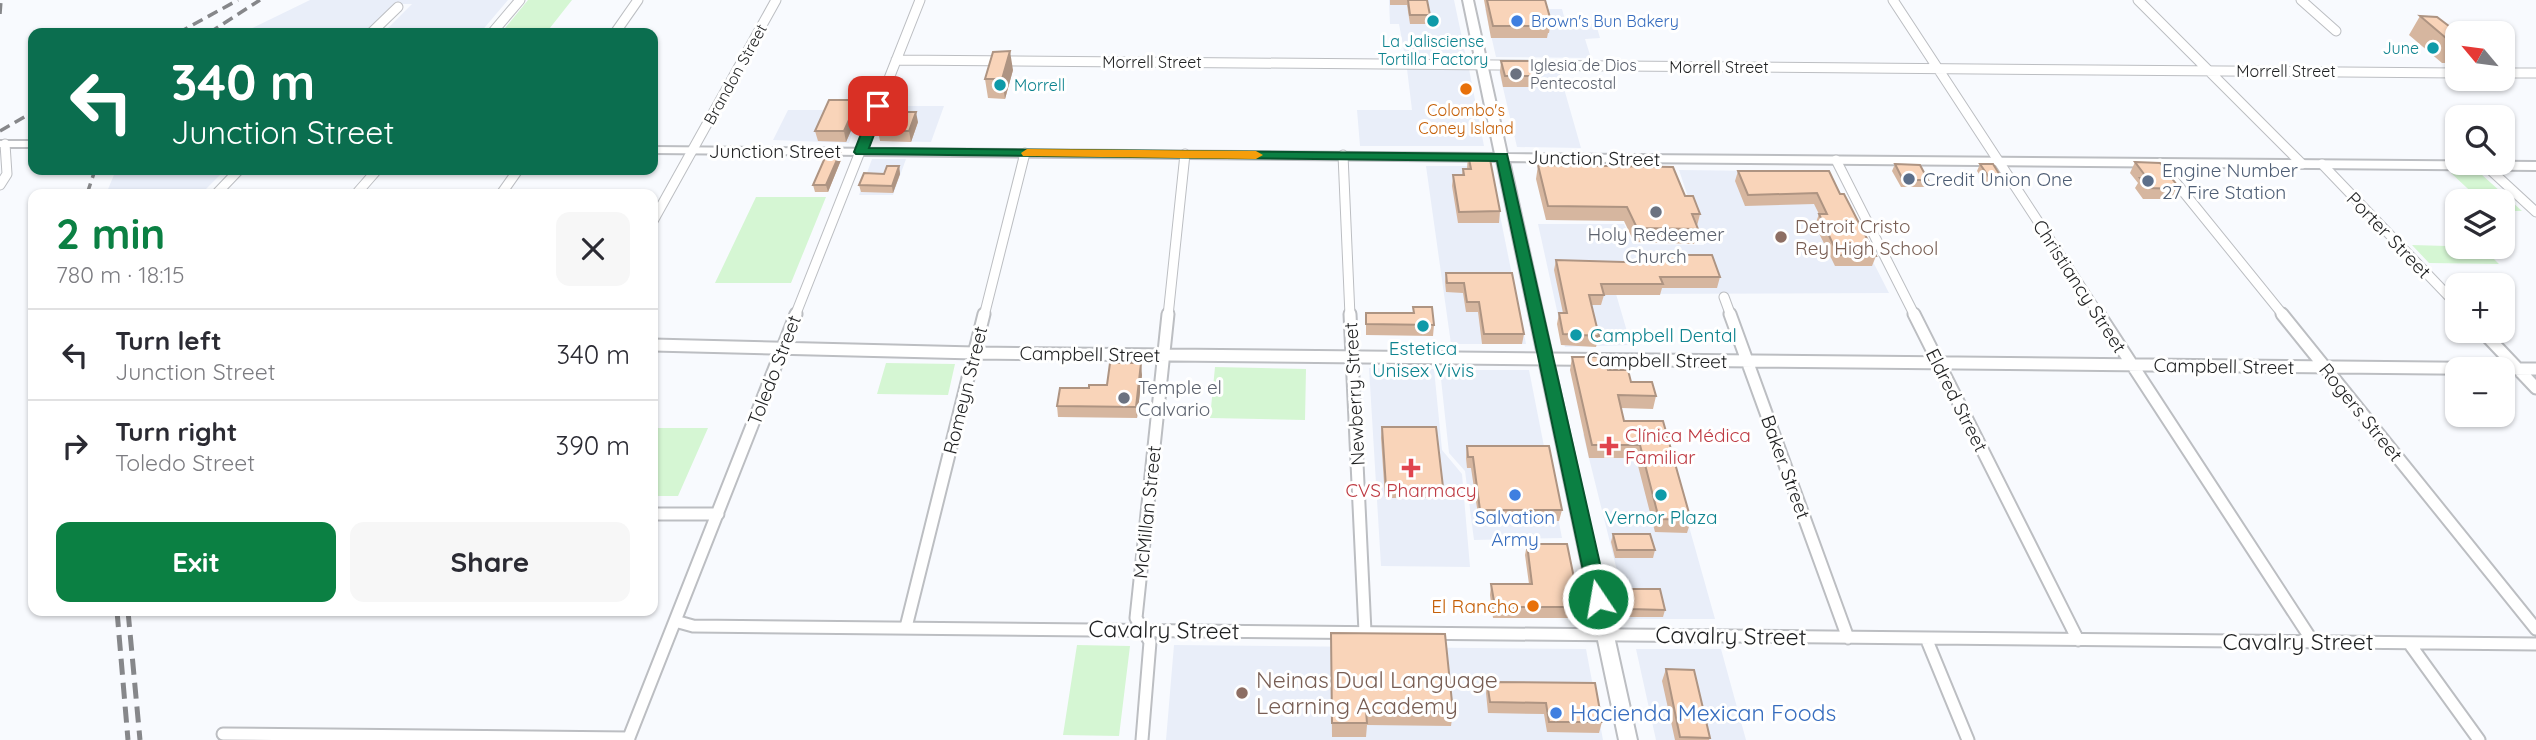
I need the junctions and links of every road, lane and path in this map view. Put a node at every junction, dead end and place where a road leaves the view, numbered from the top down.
1 (520, 0) edge
2 (638, 0) edge
3 (776, 0) edge
4 (920, 0) edge
5 (1468, 0) edge
6 (1893, 0) edge
7 (2138, 0) edge
8 (2301, 0) edge
9 (398, 7) dead end
10 (376, 28) edge
11 (496, 28) edge
12 (618, 28) edge
13 (2336, 31) dead end
14 (897, 60) junction
15 (1482, 65) junction
16 (1938, 69) junction
17 (2209, 71) junction
18 (2445, 73) edge
19 (2515, 73) edge
20 (2536, 73) edge
21 (3, 144) edge
22 (28, 144) edge
23 (658, 150) edge
24 (692, 150) junction
25 (860, 152) junction
26 (1025, 153) junction
27 (1185, 154) junction
28 (1343, 155) junction
29 (1502, 157) junction
30 (1836, 160) junction
31 (1998, 161) junction
32 (2160, 163) junction
33 (2302, 164) junction
34 (2322, 164) junction
35 (2445, 165) edge
36 (2515, 166) edge
37 (2536, 166) edge
38 (234, 175) edge
39 (373, 175) edge
40 (2496, 175) edge
41 (0, 185) edge
42 (220, 189) edge
43 (360, 189) edge
44 (658, 212) edge
45 (2536, 212) edge
46 (2445, 292) edge
47 (1724, 297) dead end
48 (2493, 343) edge
49 (658, 345) edge
50 (783, 347) junction
51 (975, 352) junction
52 (1162, 354) junction
53 (1352, 356) junction
54 (1547, 359) junction
55 (1747, 361) junction
56 (1938, 363) junction
57 (2131, 365) junction
58 (2324, 367) junction
59 (2518, 369) junction
60 (2536, 369) edge
61 (2536, 388) edge
62 (658, 513) edge
63 (718, 514) junction
64 (675, 621) junction
65 (906, 627) junction
66 (2536, 629) edge
67 (1143, 630) junction
68 (1365, 632) junction
69 (1606, 635) junction
70 (1849, 638) junction
71 (1926, 638) junction
72 (2078, 640) junction
73 (2313, 642) junction
74 (2409, 643) junction
75 (2536, 644) edge
76 (222, 734) dead end
77 (629, 739) edge
78 (1142, 740) edge
79 (1628, 740) edge
80 (1968, 740) edge
81 (2479, 740) edge

1 - 11 street
2 - 12 street
3 - 24 street, Brandon Street
4 - 14 street, Toledo Street
5 - 15 street
6 - 16 street, Christiancy Street
7 - 17 street
8 - 13 street
9 - 10 street
14 - 15 street, Morrell Street
14 - 25 street, Toledo Street
15 - 16 street, Morrell Street
15 - 29 street
16 - 17 street, Morrell Street
16 - 31 street, Christiancy Street
17 - 18 street, Morrell Street
17 - 33 street
19 - 20 street
21 - 22 street
21 - 41 street
23 - 24 street, Junction Street
24 - 25 street, Junction Street
24 - 44 street, Brandon Street
25 - 26 street, Junction Street
25 - 50 street, Toledo Street
26 - 27 street, Junction Street
26 - 51 street, Romeyn Street
27 - 28 street, Junction Street
27 - 52 street, McMillan Street
28 - 29 street, Junction Street
28 - 53 street, Newberry Street
29 - 30 street, Junction Street
29 - 54 street
30 - 31 street, Junction Street
30 - 56 street, Eldred Street
31 - 32 street, Junction Street
31 - 57 street, Christiancy Street
32 - 33 street, Junction Street
32 - 58 street, Rogers Street
33 - 34 street, Junction Street
34 - 35 street, Junction Street
34 - 46 street, Porter Street
36 - 37 street, Junction Street
38 - 42 street
39 - 43 street
40 - 45 street
47 - 55 street, Baker Street
48 - 59 street
49 - 50 street, Campbell Street
50 - 51 street, Campbell Street
50 - 63 street, Toledo Street
51 - 52 street, Campbell Street
51 - 65 street, Romeyn Street
52 - 53 street, Campbell Street
52 - 67 street, McMillan Street
53 - 54 street, Campbell Street
53 - 68 street, Newberry Street
54 - 55 street, Campbell Street
54 - 69 street
55 - 56 street, Campbell Street
55 - 70 street, Baker Street
56 - 57 street, Campbell Street
56 - 72 street, Eldred Street
57 - 58 street, Campbell Street
57 - 73 street, Christiancy Street
58 - 59 street, Campbell Street
58 - 66 street, Rogers Street
59 - 60 street, Campbell Street
59 - 61 street
62 - 63 street
63 - 64 street, Toledo Street
64 - 65 street, Cavalry Street
64 - 77 street, Toledo Street
65 - 67 street, Cavalry Street
67 - 68 street, Cavalry Street
67 - 78 street, McMillan Street
68 - 69 street, Cavalry Street
69 - 70 street, Cavalry Street
69 - 79 street
70 - 71 street, Cavalry Street
71 - 72 street, Cavalry Street
71 - 80 street
72 - 73 street, Cavalry Street
73 - 74 street, Cavalry Street
74 - 75 street, Cavalry Street
74 - 81 street
76 - 77 street

